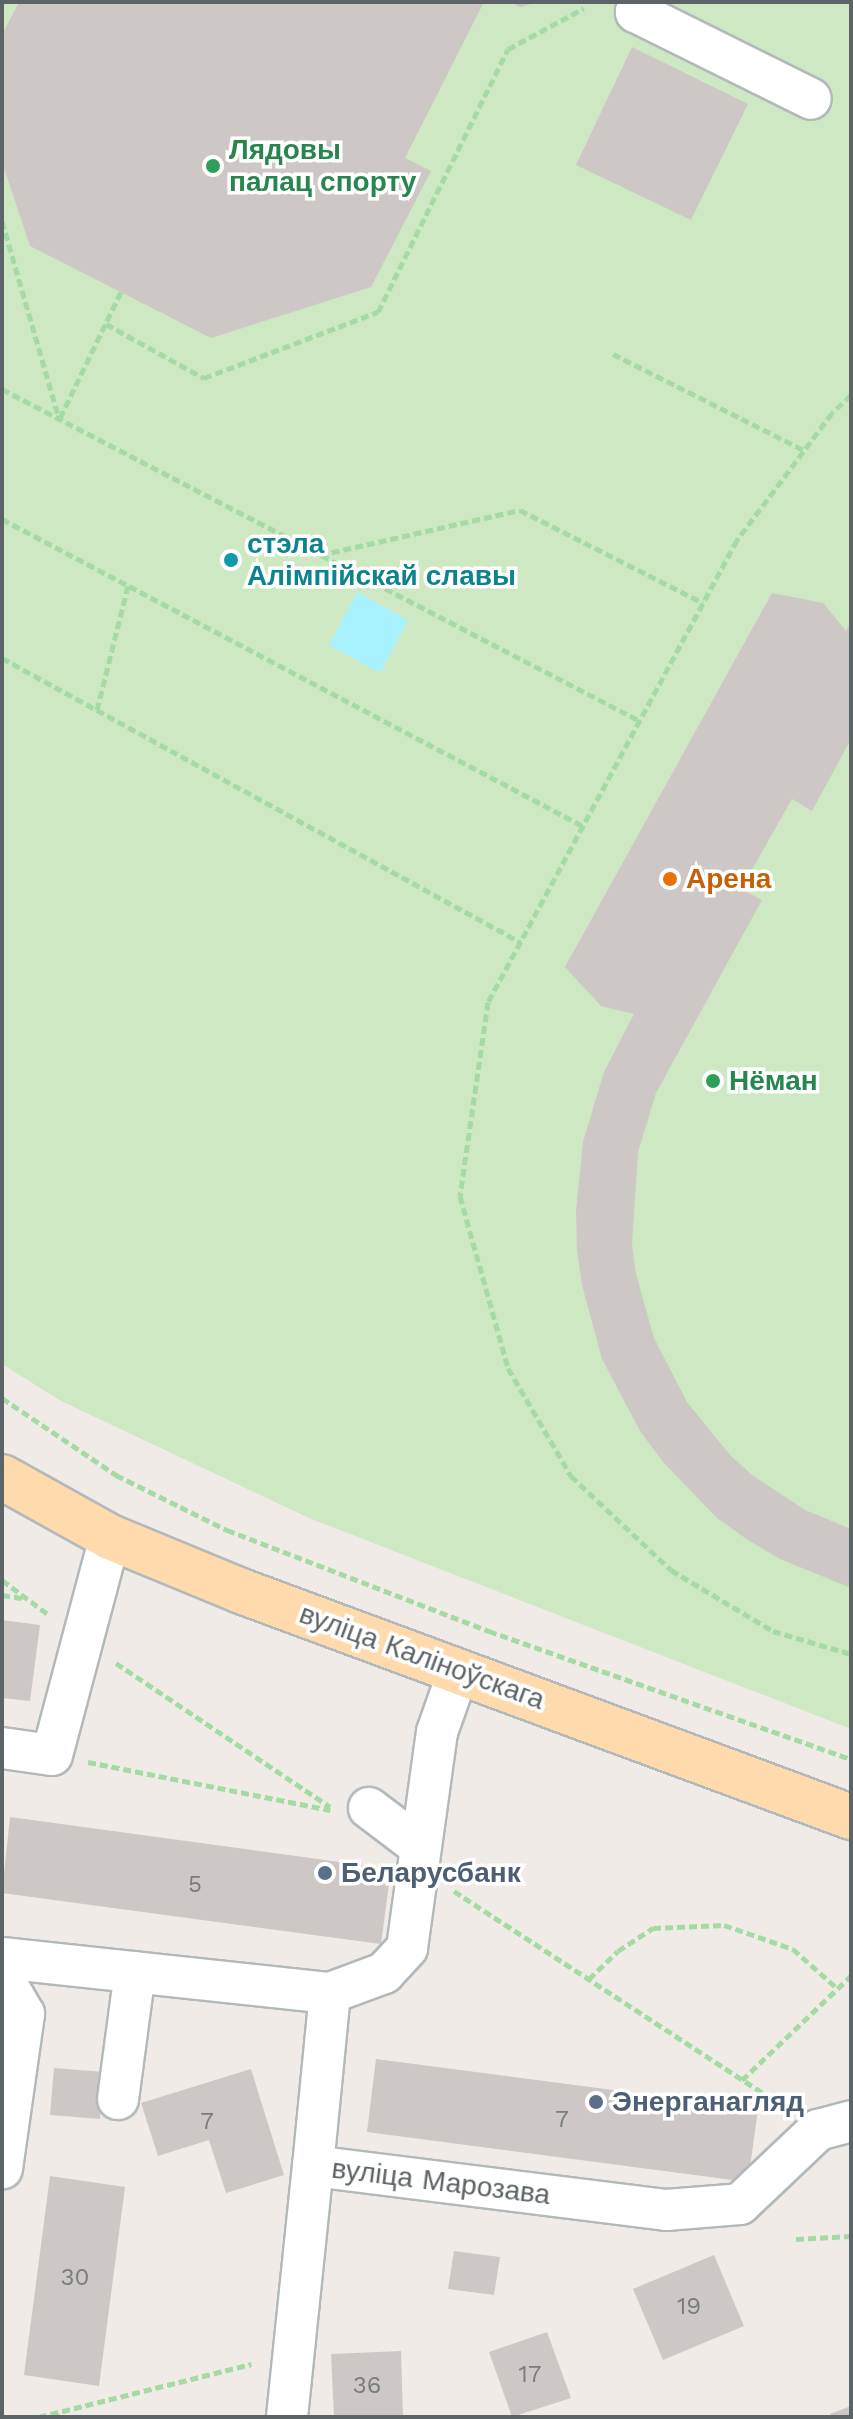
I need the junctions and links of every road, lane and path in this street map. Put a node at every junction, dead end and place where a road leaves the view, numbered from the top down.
1 (642, 2) edge
2 (584, 8) dead end
3 (811, 99) dead end
4 (2, 221) edge
5 (121, 292) dead end
6 (106, 324) junction
7 (613, 354) dead end
8 (2, 389) edge
9 (851, 395) edge
10 (59, 419) junction
11 (804, 450) junction
12 (2, 519) edge
13 (320, 555) junction
14 (128, 586) junction
15 (703, 603) junction
16 (2, 658) edge
17 (97, 710) junction
18 (640, 721) junction
19 (583, 826) junction
20 (520, 943) junction
21 (2, 1398) edge
22 (2, 1477) edge
23 (110, 1537) junction
24 (2, 1595) edge
25 (27, 1599) dead end
26 (851, 1654) edge
27 (459, 1670) junction
28 (2, 1748) edge
29 (52, 1755) junction
30 (851, 1759) edge
31 (352, 1810) joint
32 (851, 1817) edge
33 (419, 1846) junction
34 (2, 1958) edge
35 (135, 1972) junction
36 (2, 1976) edge
37 (851, 1976) edge
38 (589, 1979) dead end
39 (838, 1989) junction
40 (330, 1993) junction
41 (742, 2080) dead end
42 (118, 2099) dead end
43 (851, 2121) edge
44 (313, 2166) junction
45 (2, 2168) edge
46 (851, 2236) edge
47 (796, 2239) dead end
48 (294, 2353) junction
49 (39, 2417) edge
50 (287, 2417) edge

1 - 3 lane
2 - 6 path
4 - 10 path
5 - 6 path
6 - 10 path
7 - 11 path
8 - 10 path
9 - 11 path
10 - 13 path
11 - 15 path
12 - 14 path
13 - 15 path
13 - 18 path
14 - 17 path
14 - 19 path
15 - 18 path
16 - 17 path
17 - 20 path
18 - 19 path
19 - 20 path
20 - 26 path
21 - 30 path
22 - 23 main road, вуліца Каліноўскага
23 - 27 main road, вуліца Каліноўскага
23 - 29 lane
24 - 25 path
27 - 32 main road, вуліца Каліноўскага
27 - 33 lane
28 - 29 lane
29 - 31 path
31 - 33 lane
33 - 40 lane
34 - 35 lane
35 - 40 lane
35 - 42 lane
36 - 45 lane
37 - 39 path
38 - 39 path
39 - 41 path
40 - 44 lane, вуліца Марозава
43 - 44 lane, вуліца Марозава
44 - 48 lane
46 - 47 path
48 - 49 path
48 - 50 lane

